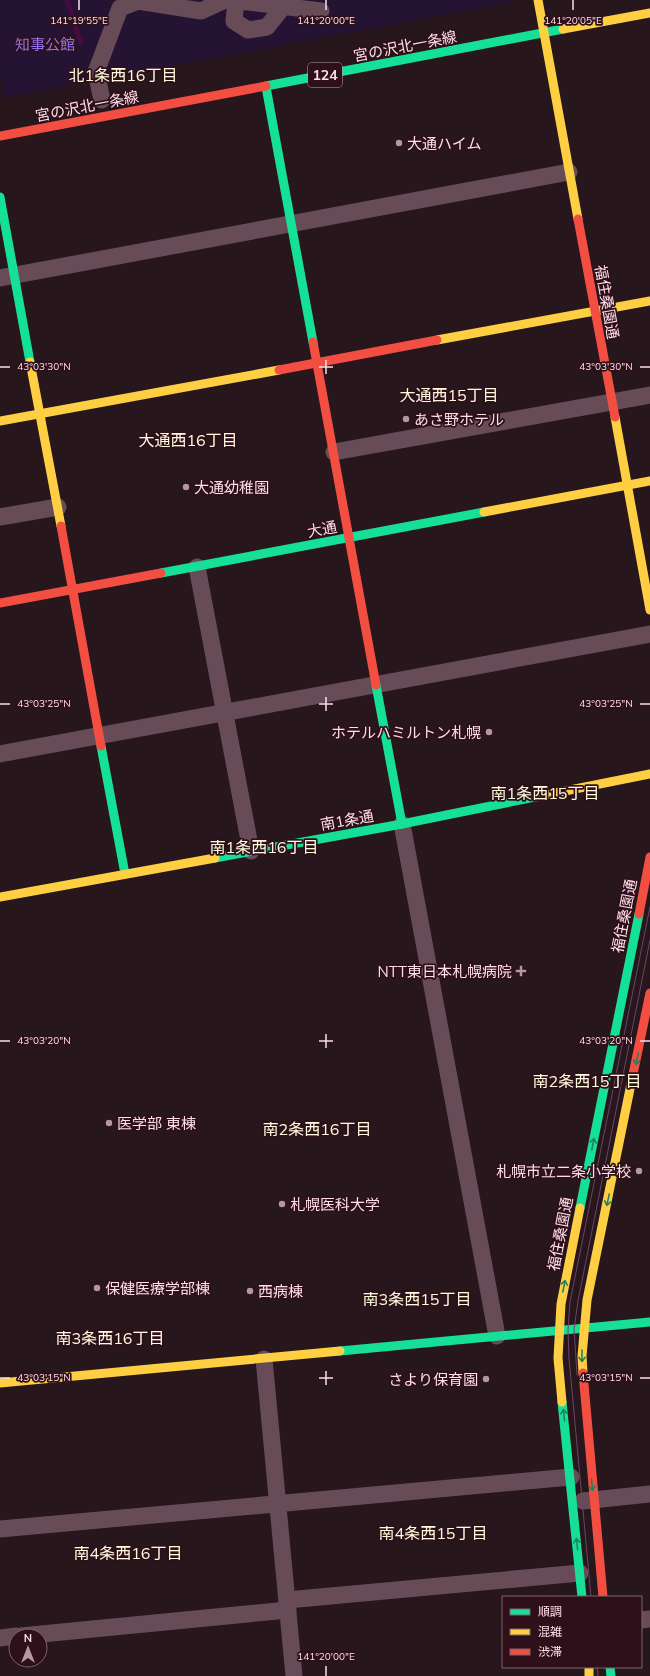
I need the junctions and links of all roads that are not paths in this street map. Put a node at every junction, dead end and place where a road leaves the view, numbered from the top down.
1 (231, 0) edge
2 (538, 0) edge
3 (138, 1) edge
4 (120, 4) edge
5 (283, 7) junction
6 (321, 11) dead end
7 (650, 13) edge
8 (543, 33) junction
9 (266, 87) junction
10 (102, 100) dead end
11 (0, 136) edge
12 (569, 172) junction
13 (0, 197) edge
14 (292, 223) junction
15 (7, 276) edge
16 (650, 301) edge
17 (595, 310) junction
18 (317, 362) junction
19 (650, 395) edge
20 (612, 402) junction
21 (40, 413) junction
22 (0, 421) edge
23 (334, 452) junction
24 (650, 481) edge
25 (627, 485) junction
26 (58, 506) junction
27 (0, 516) edge
28 (350, 538) junction
29 (197, 567) junction
30 (73, 589) junction
31 (0, 603) edge
32 (650, 610) edge
33 (650, 634) edge
34 (377, 684) junction
35 (226, 712) junction
36 (100, 736) junction
37 (0, 754) edge
38 (650, 774) edge
39 (402, 824) junction
40 (251, 851) junction
41 (650, 856) edge
42 (125, 874) junction
43 (0, 897) edge
44 (650, 993) edge
45 (650, 1322) edge
46 (584, 1328) junction
47 (559, 1330) junction
48 (497, 1336) junction
49 (264, 1359) junction
50 (0, 1383) edge
51 (571, 1478) junction
52 (650, 1494) edge
53 (594, 1500) junction
54 (573, 1502) junction
55 (278, 1504) junction
56 (0, 1529) edge
57 (580, 1573) junction
58 (582, 1596) edge
59 (603, 1596) edge
60 (288, 1605) junction
61 (48, 1633) edge
62 (294, 1676) edge

1 - 3 street
1 - 5 street
1 - 5 street
2 - 8 street, 福住桑園通
3 - 4 street
4 - 10 street
5 - 6 street
7 - 8 street, 宮の沢北一条線 / 124
8 - 9 street, 宮の沢北一条線 / 124
8 - 12 street, 福住桑園通
9 - 11 street, 宮の沢北一条線 / 124
9 - 14 street
12 - 14 street
12 - 17 street, 福住桑園通
13 - 15 street
14 - 15 street
14 - 18 street
15 - 21 street
16 - 17 street
17 - 18 street
17 - 20 street, 福住桑園通
18 - 21 street
18 - 23 street
19 - 20 street
20 - 23 street
20 - 25 street, 福住桑園通
21 - 22 street
21 - 26 street
23 - 28 street
24 - 25 street, 大通
25 - 28 street, 大通
25 - 32 street, 福住桑園通
26 - 27 street
26 - 30 street
28 - 29 street, 大通
28 - 34 street
29 - 30 street, 大通
29 - 35 street
30 - 31 street, 大通
30 - 36 street
33 - 34 street
34 - 35 street
34 - 39 street
35 - 36 street
35 - 40 street
36 - 37 street
36 - 42 street
38 - 39 street, 南1条通
39 - 40 street, 南1条通
39 - 48 street
40 - 42 street, 南1条通
47 -> 41 street, 福住桑園通
42 - 43 street, 南1条通
44 -> 46 street
45 - 46 street
46 - 47 street
46 -> 53 street
47 - 48 street
51 -> 47 street, 福住桑園通
48 - 49 street
49 - 50 street
49 - 55 street
51 - 54 street, 福住桑園通
51 - 55 street
52 - 53 street
53 - 54 street
53 - 59 street
57 -> 54 street, 福住桑園通
55 - 56 street
55 - 60 street
57 - 58 street, 福住桑園通
57 - 60 street
60 - 61 street
60 - 62 street

